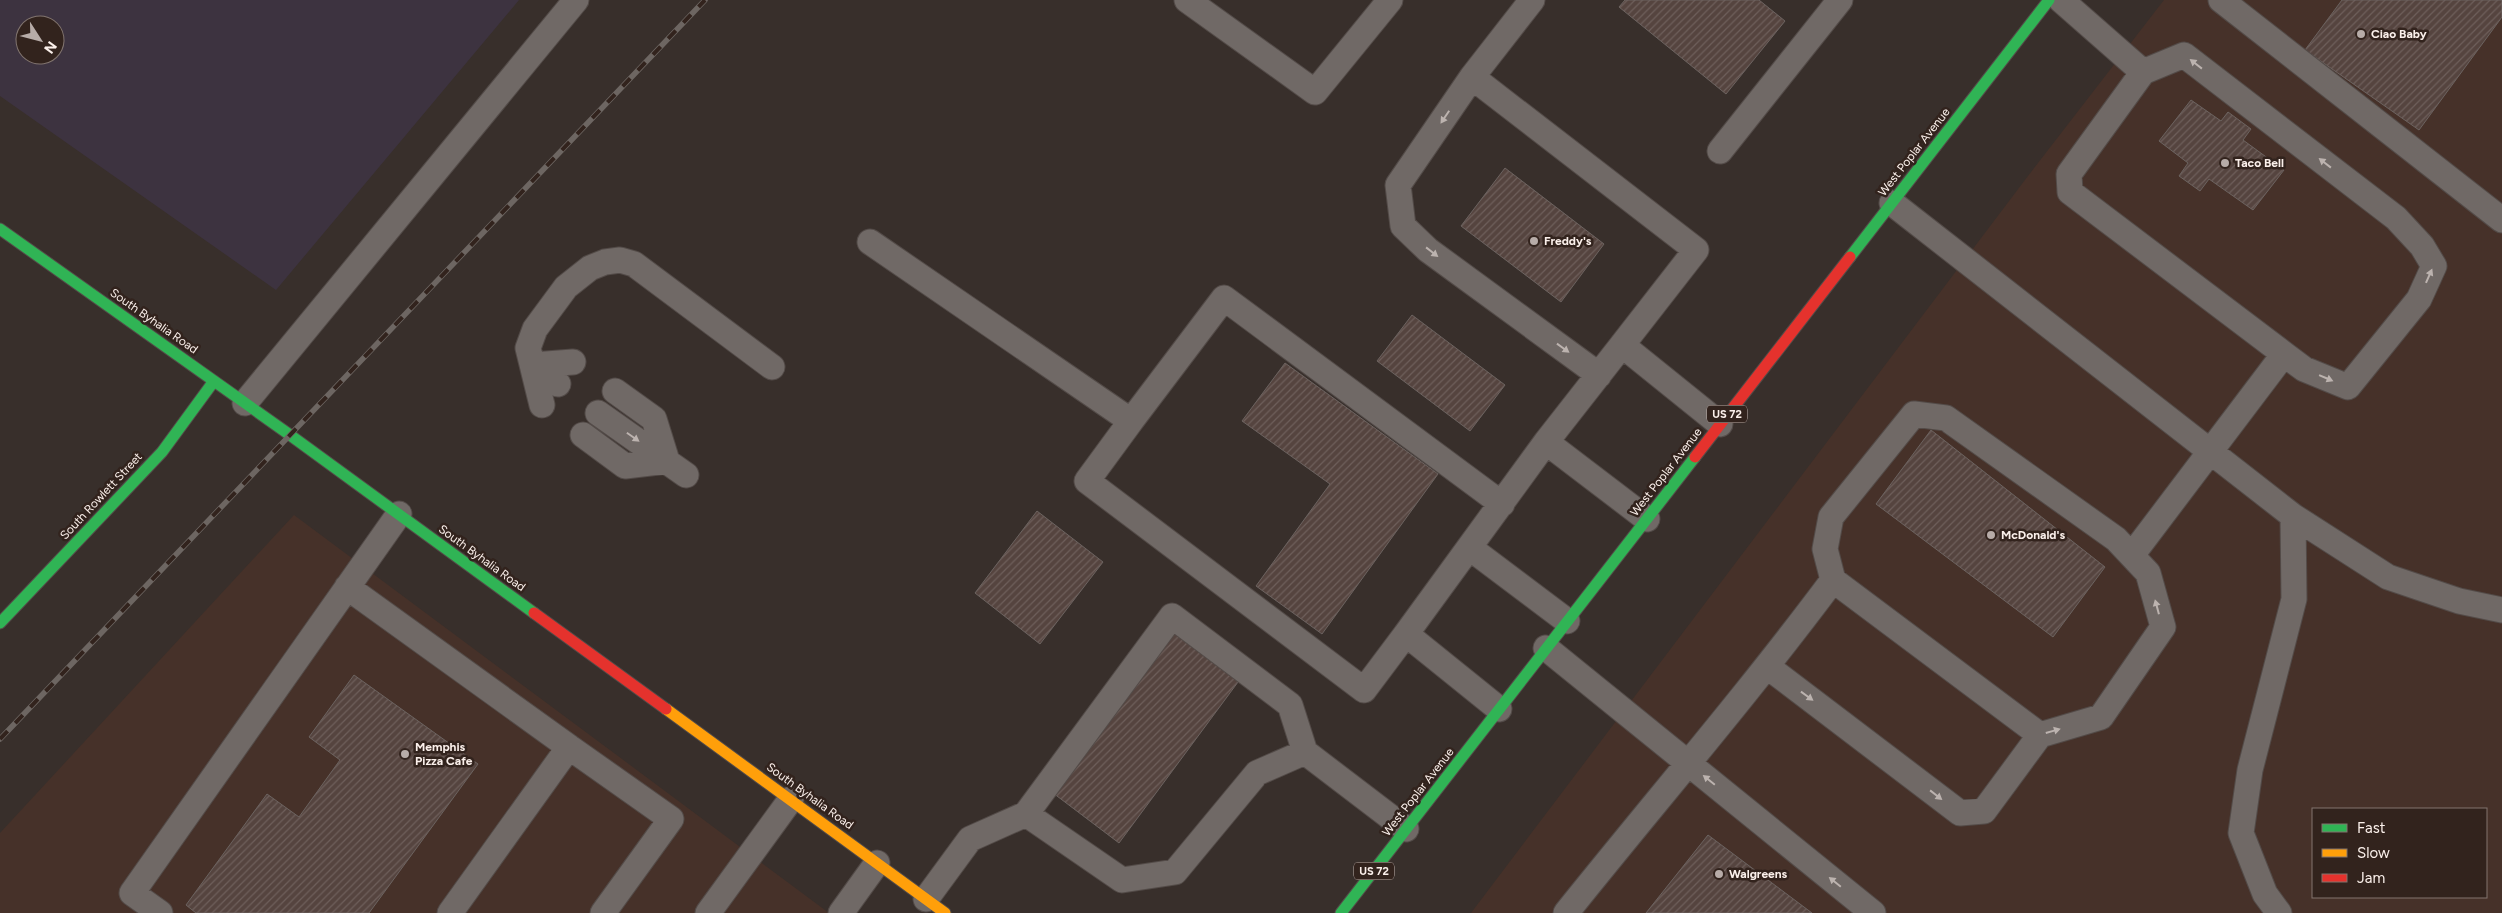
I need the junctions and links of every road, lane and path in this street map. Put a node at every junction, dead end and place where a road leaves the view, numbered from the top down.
1 (576, 0) edge
2 (1188, 0) edge
3 (1390, 0) edge
4 (1532, 0) edge
5 (1840, 0) edge
6 (2049, 0) edge
7 (2061, 0) edge
8 (2221, 0) edge
9 (1216, 8) edge
10 (2143, 72) junction
11 (1472, 77) junction
12 (1720, 151) dead end
13 (1892, 203) junction
14 (2502, 220) edge
15 (0, 229) edge
16 (870, 242) dead end
17 (1622, 345) junction
18 (2284, 354) junction
19 (573, 362) dead end
20 (533, 365) junction
21 (772, 367) dead end
22 (1599, 375) junction
23 (214, 381) junction
24 (558, 384) dead end
25 (615, 391) dead end
26 (245, 403) junction
27 (542, 405) dead end
28 (598, 413) dead end
29 (1131, 421) junction
30 (1720, 424) junction
31 (583, 435) dead end
32 (1546, 442) junction
33 (2210, 452) junction
34 (677, 468) junction
35 (1502, 504) junction
36 (398, 514) junction
37 (2293, 516) junction
38 (1647, 518) junction
39 (1470, 548) junction
40 (2132, 556) junction
41 (1833, 580) junction
42 (347, 587) junction
43 (2502, 610) edge
44 (1567, 622) junction
45 (0, 623) edge
46 (1406, 634) junction
47 (1546, 648) junction
48 (1768, 667) junction
49 (1499, 708) junction
50 (2040, 735) junction
51 (569, 747) junction
52 (1305, 752) junction
53 (1687, 762) junction
54 (791, 799) junction
55 (1026, 814) junction
56 (1406, 829) junction
57 (878, 863) junction
58 (936, 906) edge
59 (160, 913) edge
60 (450, 913) edge
61 (603, 913) edge
62 (708, 913) edge
63 (841, 913) edge
64 (1341, 913) edge
65 (1566, 913) edge
66 (1873, 913) edge
67 (2279, 913) edge

1 - 26 lane
2 - 9 lane
3 - 9 lane
4 - 11 lane
5 - 12 lane
6 - 13 main road, West Poplar Avenue / US 72
7 - 10 lane
8 - 14 lane
10 - 18 lane
18 -> 10 lane
11 - 17 lane
11 -> 22 lane
13 - 30 main road, West Poplar Avenue / US 72
13 - 33 lane
15 - 23 main road, South Byhalia Road
16 - 29 lane
17 - 22 lane
17 - 30 lane
18 - 33 lane
19 - 20 lane
20 - 21 lane
20 - 24 lane
20 - 27 lane
22 - 32 lane
23 - 26 main road, South Byhalia Road
23 - 45 main road, South Rowlett Street
25 - 34 lane
26 - 36 main road, South Byhalia Road
28 -> 34 lane
29 - 35 lane
29 - 46 lane
30 - 38 main road, West Poplar Avenue / US 72
31 - 34 lane
32 - 35 lane
32 - 38 lane
33 - 37 lane
33 - 40 lane
35 - 39 lane
36 - 42 lane
36 - 54 main road, South Byhalia Road
37 - 43 lane
37 - 67 lane
38 - 44 main road, West Poplar Avenue / US 72
39 - 44 lane
39 - 46 lane
40 - 41 lane
50 -> 40 lane
41 - 48 lane
41 - 50 lane
42 - 51 lane
42 - 59 lane
44 - 47 main road, West Poplar Avenue / US 72
46 - 49 lane
47 - 49 main road, West Poplar Avenue / US 72
47 - 53 lane
48 -> 50 lane
48 - 53 lane
49 - 56 main road, West Poplar Avenue / US 72
51 - 60 lane
51 - 61 lane
52 - 55 lane
52 - 55 lane
52 - 56 lane
53 - 65 lane
66 -> 53 lane
54 - 57 main road, South Byhalia Road
54 - 62 lane
55 - 58 lane
56 - 64 main road, West Poplar Avenue / US 72
57 - 58 main road, South Byhalia Road
57 - 63 lane

